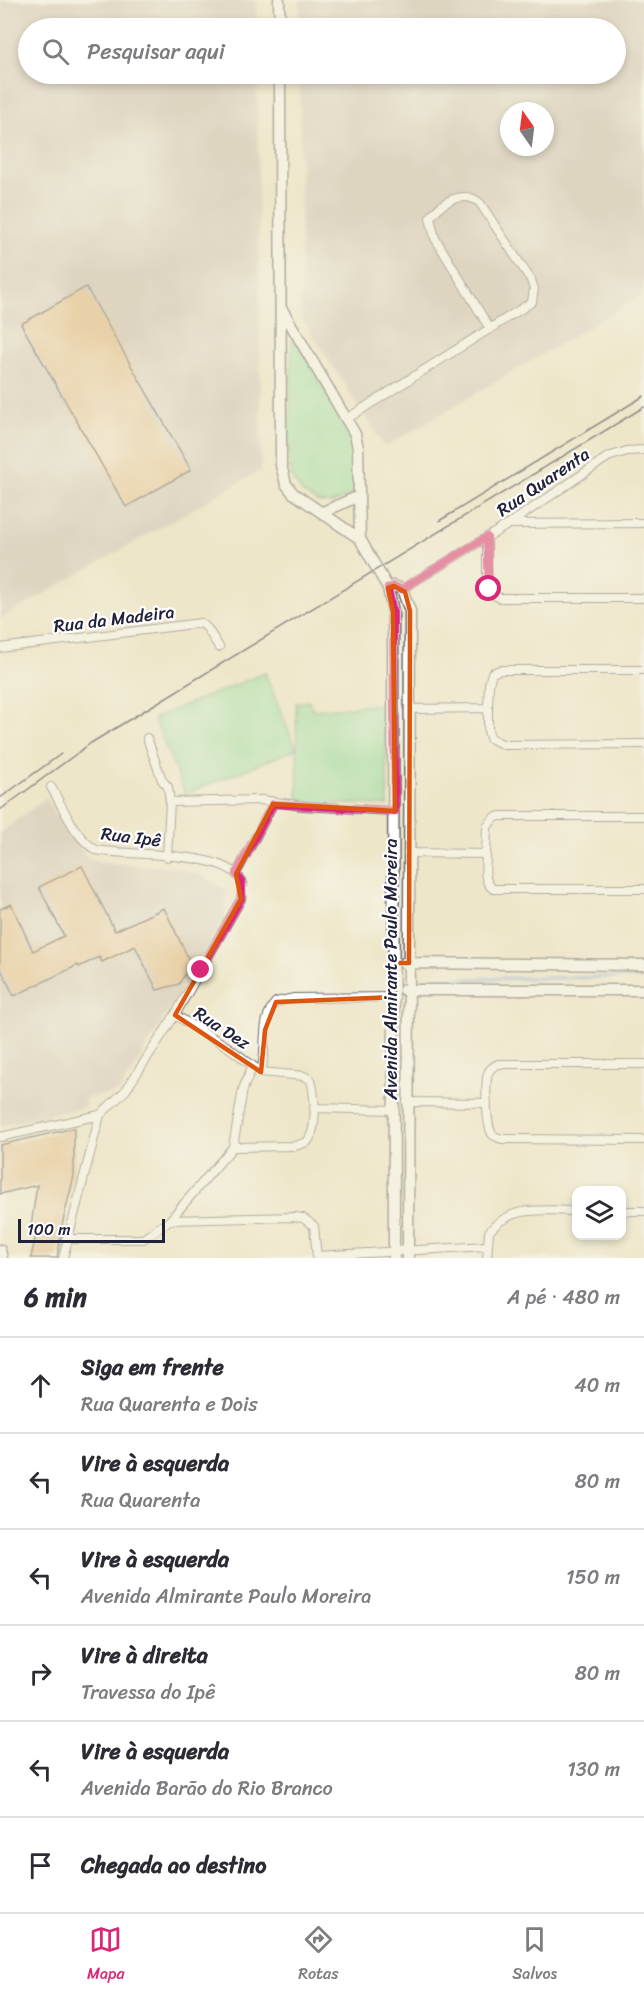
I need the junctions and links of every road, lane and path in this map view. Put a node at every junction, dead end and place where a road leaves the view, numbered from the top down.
1 (279, 0) edge
2 (280, 18) edge
3 (280, 84) edge
4 (283, 311) junction
5 (490, 329) junction
6 (348, 418) junction
7 (644, 450) edge
8 (359, 496) junction
9 (323, 512) junction
10 (644, 523) edge
11 (509, 524) junction
12 (487, 537) junction
13 (360, 539) junction
14 (388, 588) junction
15 (402, 589) junction
16 (644, 598) edge
17 (219, 647) dead end
18 (0, 648) edge
19 (644, 670) edge
20 (488, 708) junction
21 (409, 709) junction
22 (393, 735) junction
23 (409, 735) junction
24 (147, 738) dead end
25 (644, 744) edge
26 (51, 787) dead end
27 (170, 802) junction
28 (273, 804) junction
29 (395, 811) junction
30 (644, 816) edge
31 (408, 853) junction
32 (486, 854) junction
33 (167, 857) junction
34 (236, 874) junction
35 (644, 889) edge
36 (395, 963) junction
37 (409, 963) junction
38 (644, 965) edge
39 (409, 990) junction
40 (644, 990) edge
41 (395, 994) junction
42 (175, 1015) junction
43 (644, 1064) edge
44 (252, 1066) junction
45 (261, 1072) junction
46 (407, 1102) junction
47 (487, 1103) junction
48 (314, 1108) junction
49 (394, 1110) junction
50 (100, 1115) junction
51 (0, 1137) edge
52 (644, 1140) edge
53 (233, 1147) junction
54 (572, 1211) edge
55 (626, 1211) edge
56 (644, 1211) edge
57 (170, 1220) junction
58 (66, 1239) junction
59 (486, 1246) junction
60 (0, 1250) edge
61 (394, 1255) edge
62 (408, 1255) edge
63 (317, 1257) edge
64 (2, 1258) edge
65 (63, 1258) edge
66 (487, 1258) edge

1 - 2 main road
3 - 4 main road, Avenida Almirante Paulo Moreira
4 - 6 main road, Avenida Almirante Paulo Moreira
4 - 9 main road, Avenida Almirante Paulo Moreira
5 - 5 street
5 - 6 street
6 - 8 main road, Avenida Almirante Paulo Moreira
7 - 11 street, Rua Quarenta
8 - 9 main road
8 - 13 main road, Avenida Almirante Paulo Moreira
9 - 13 main road, Avenida Almirante Paulo Moreira
10 - 11 street
11 - 12 street, Rua Quarenta
12 - 15 street, Rua Quarenta
12 - 16 street
13 - 14 main road, Avenida Almirante Paulo Moreira
14 - 15 main road
14 - 22 main road, Avenida Almirante Paulo Moreira
15 - 21 main road, Avenida Almirante Paulo Moreira
17 - 18 street, Rua da Madeira
19 - 20 street
20 - 21 street
20 - 25 street
21 - 23 main road, Avenida Almirante Paulo Moreira
22 - 23 main road
22 - 29 main road, Avenida Almirante Paulo Moreira
23 - 31 main road, Avenida Almirante Paulo Moreira
24 - 27 street
26 - 33 street, Rua Ipê
27 - 28 street
27 - 33 street
28 - 29 street
28 - 34 street
29 - 36 main road, Avenida Almirante Paulo Moreira
30 - 32 street
31 - 32 street
31 - 37 main road, Avenida Almirante Paulo Moreira
32 - 35 street
33 - 34 street, Rua Ipê
34 - 42 street
36 - 37 main road
36 - 41 main road, Avenida Almirante Paulo Moreira
37 - 38 main road
37 - 39 main road, Avenida Almirante Paulo Moreira
39 - 40 main road
39 - 41 main road
39 - 46 main road, Avenida Almirante Paulo Moreira
41 - 45 street
41 - 49 main road, Avenida Almirante Paulo Moreira
42 - 44 street, Rua Dez
42 - 50 street
43 - 47 street
44 - 45 street, Rua Dez
44 - 53 street
45 - 48 street
46 - 47 street
46 - 62 main road, Avenida Almirante Paulo Moreira
47 - 52 street
48 - 49 street
48 - 53 street
49 - 61 main road, Avenida Almirante Paulo Moreira
50 - 51 street
50 - 58 street
53 - 57 street
54 - 59 street
55 - 56 street
57 - 58 street
57 - 63 street
58 - 65 street
59 - 62 street
59 - 66 street
60 - 64 main road
61 - 62 street
61 - 63 street

